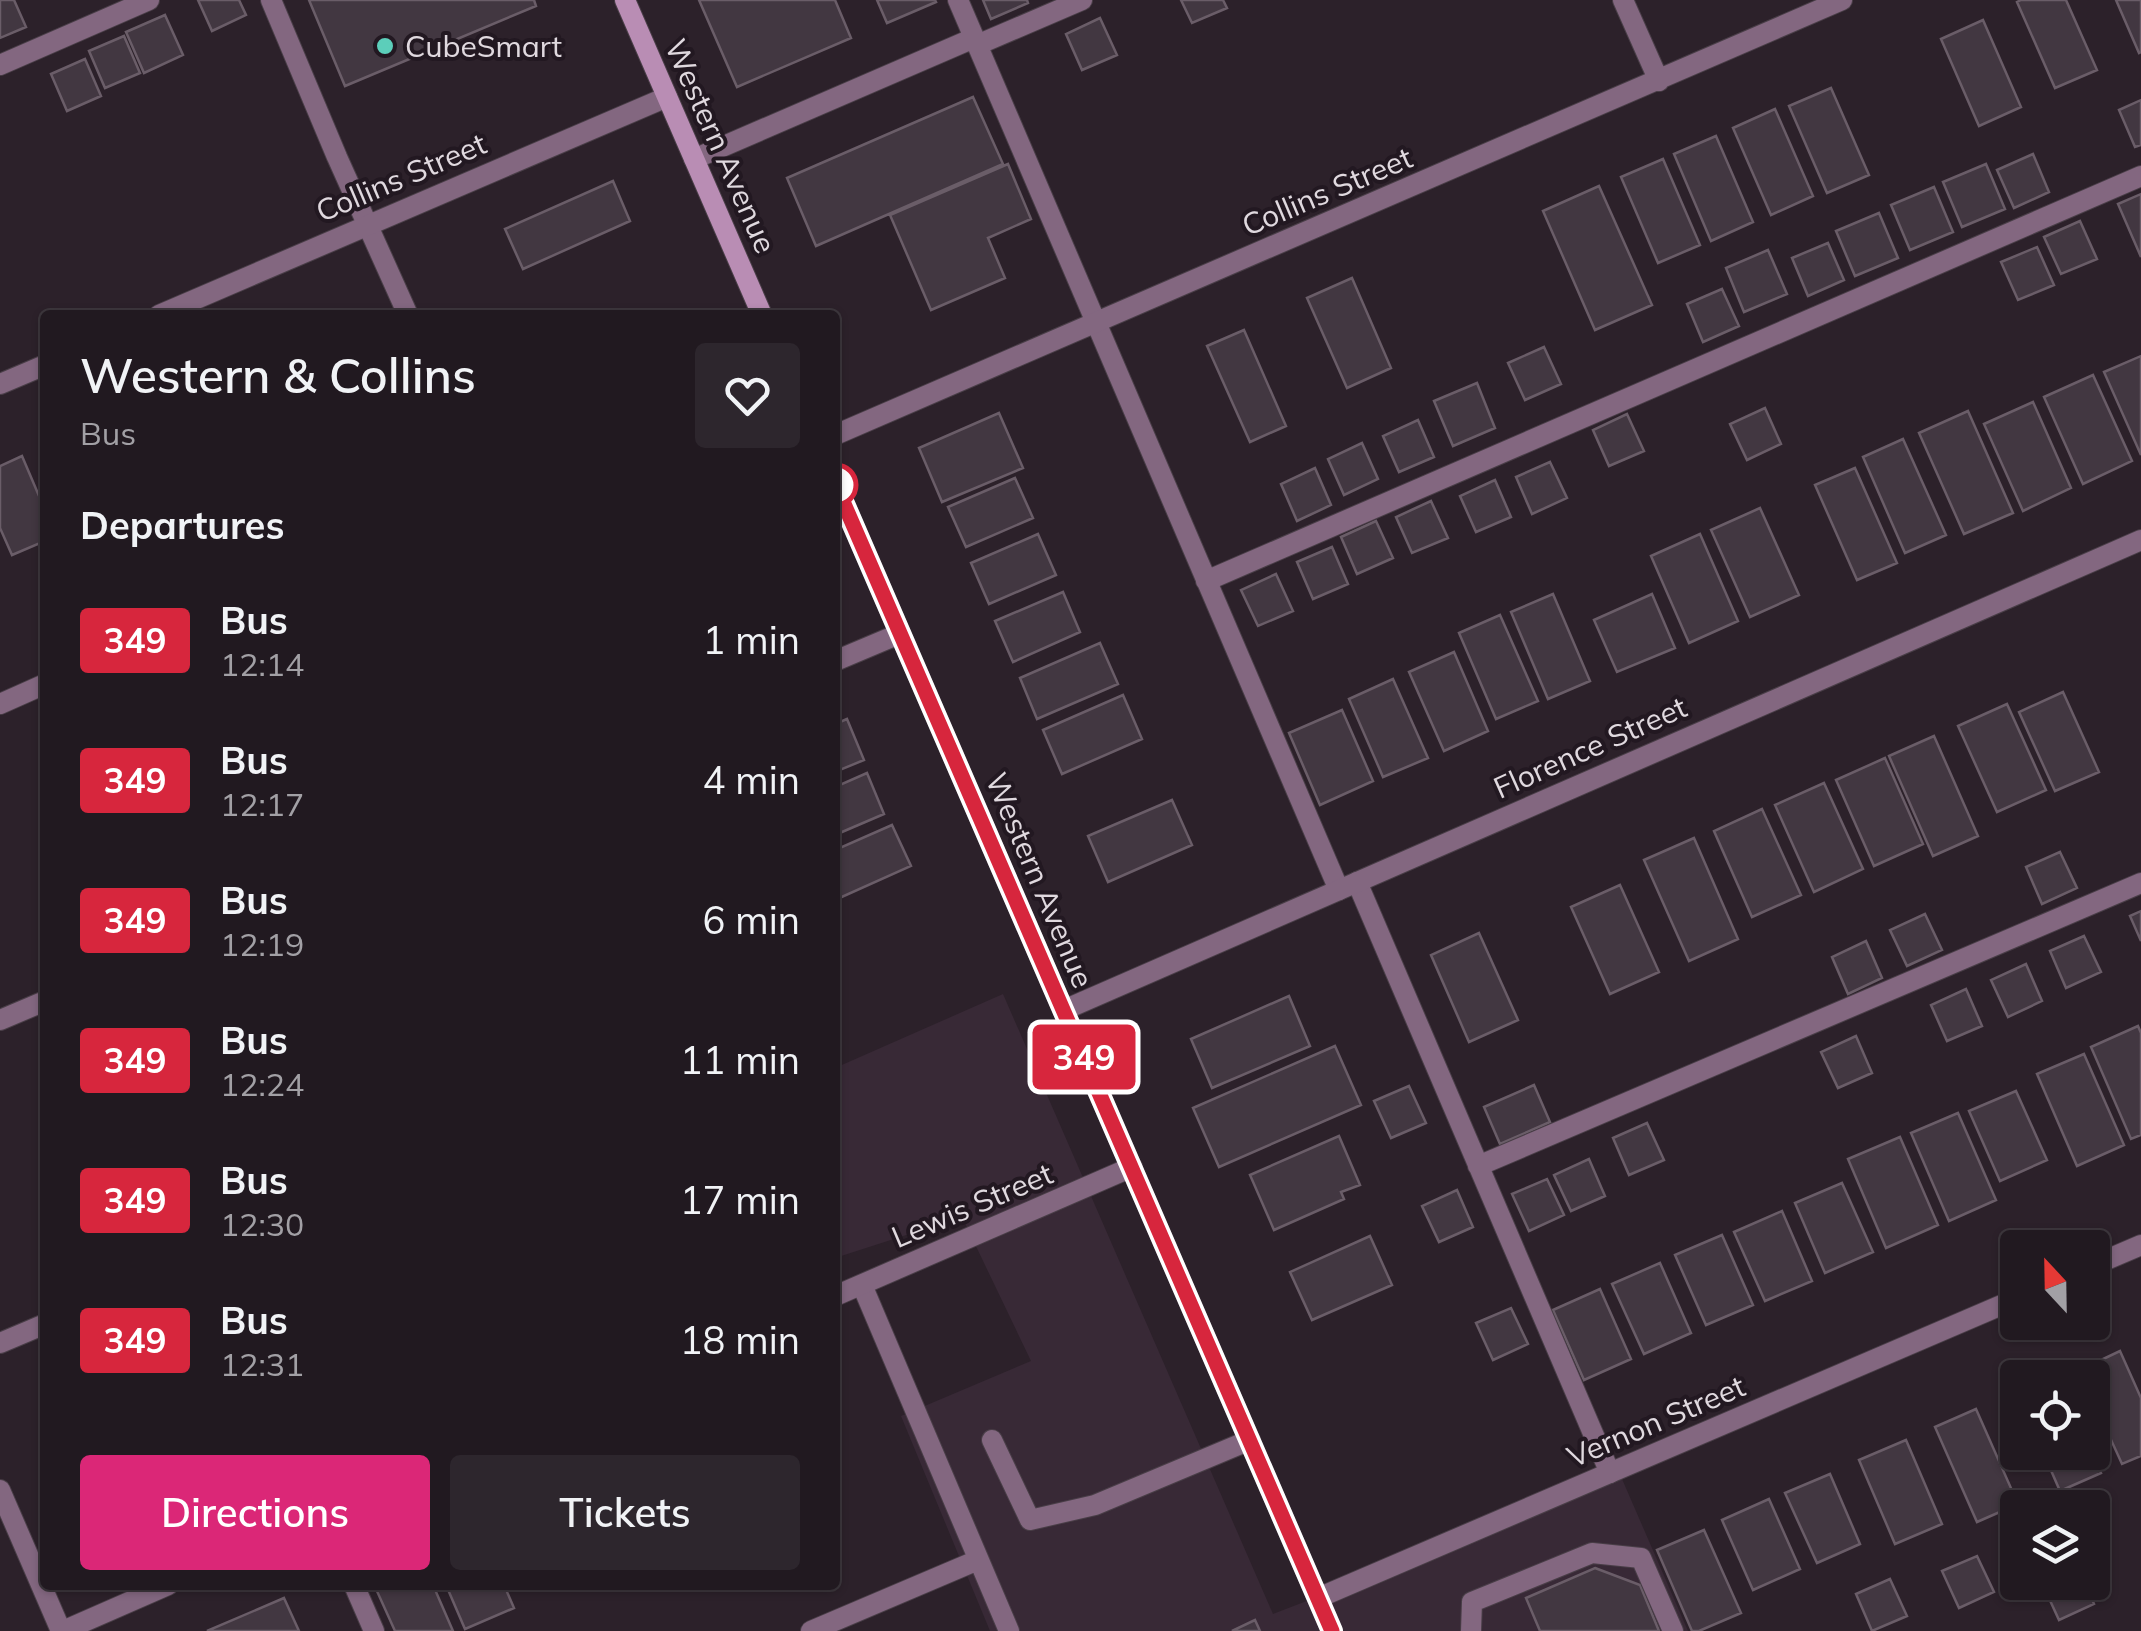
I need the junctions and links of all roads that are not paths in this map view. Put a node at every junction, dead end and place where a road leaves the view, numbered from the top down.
1 (149, 0) edge
2 (271, 0) edge
3 (625, 0) edge
4 (958, 0) edge
5 (1082, 0) edge
6 (1624, 0) edge
7 (1842, 0) edge
8 (975, 42) junction
9 (0, 64) edge
10 (1659, 81) junction
11 (667, 97) junction
12 (694, 159) junction
13 (2141, 176) edge
14 (366, 224) junction
15 (170, 310) edge
16 (406, 310) edge
17 (760, 310) edge
18 (1095, 323) junction
19 (40, 366) edge
20 (0, 384) edge
21 (840, 434) edge
22 (840, 495) edge
23 (2141, 540) edge
24 (1206, 582) junction
25 (899, 634) junction
26 (840, 659) edge
27 (40, 686) edge
28 (0, 704) edge
29 (2141, 883) edge
30 (1348, 886) junction
31 (40, 1003) edge
32 (1064, 1010) junction
33 (0, 1020) edge
34 (1478, 1166) junction
35 (1132, 1167) junction
36 (2141, 1245) edge
37 (2110, 1258) edge
38 (862, 1285) junction
39 (840, 1294) edge
40 (2000, 1306) edge
41 (40, 1326) edge
42 (0, 1343) edge
43 (992, 1440) dead end
44 (1250, 1440) junction
45 (1610, 1473) junction
46 (0, 1490) edge
47 (978, 1560) junction
48 (40, 1581) edge
49 (44, 1590) edge
50 (156, 1590) edge
51 (356, 1590) edge
52 (1318, 1598) junction
53 (62, 1631) edge
54 (374, 1631) edge
55 (812, 1631) edge
56 (1009, 1631) edge
57 (1332, 1631) edge
58 (1471, 1631) edge
59 (1672, 1631) edge

1 - 9 street
2 - 14 street
3 - 11 main road, Western Avenue
4 - 8 street
5 - 8 street
6 - 10 street
7 - 10 street, Collins Street
8 - 12 street
8 - 18 street
10 - 18 street, Collins Street
11 - 12 main road, Western Avenue
11 - 14 street, Collins Street
12 - 17 main road, Western Avenue
13 - 24 street
14 - 15 street, Collins Street
14 - 16 street
18 - 21 street, Collins Street
18 - 24 street
19 - 20 street
22 - 25 main road, Western Avenue
23 - 30 street, Florence Street
24 - 30 street
25 - 26 street
25 - 32 main road, Western Avenue
27 - 28 street
29 - 34 street
30 - 32 street, Florence Street
30 - 34 street
31 - 33 street
32 - 35 main road, Western Avenue
34 - 45 street
35 - 38 street, Lewis Street
35 - 44 main road, Western Avenue
36 - 37 street
38 - 39 street, Lewis Street
38 - 47 street
40 - 45 street, Vernon Street
41 - 42 street
43 - 44 street
44 - 52 main road, Western Avenue
45 - 52 street, Vernon Street
46 - 48 street
47 - 55 street
47 - 56 street
49 - 53 street
50 - 53 street
51 - 54 street
52 - 57 main road, Western Avenue
58 - 59 street

